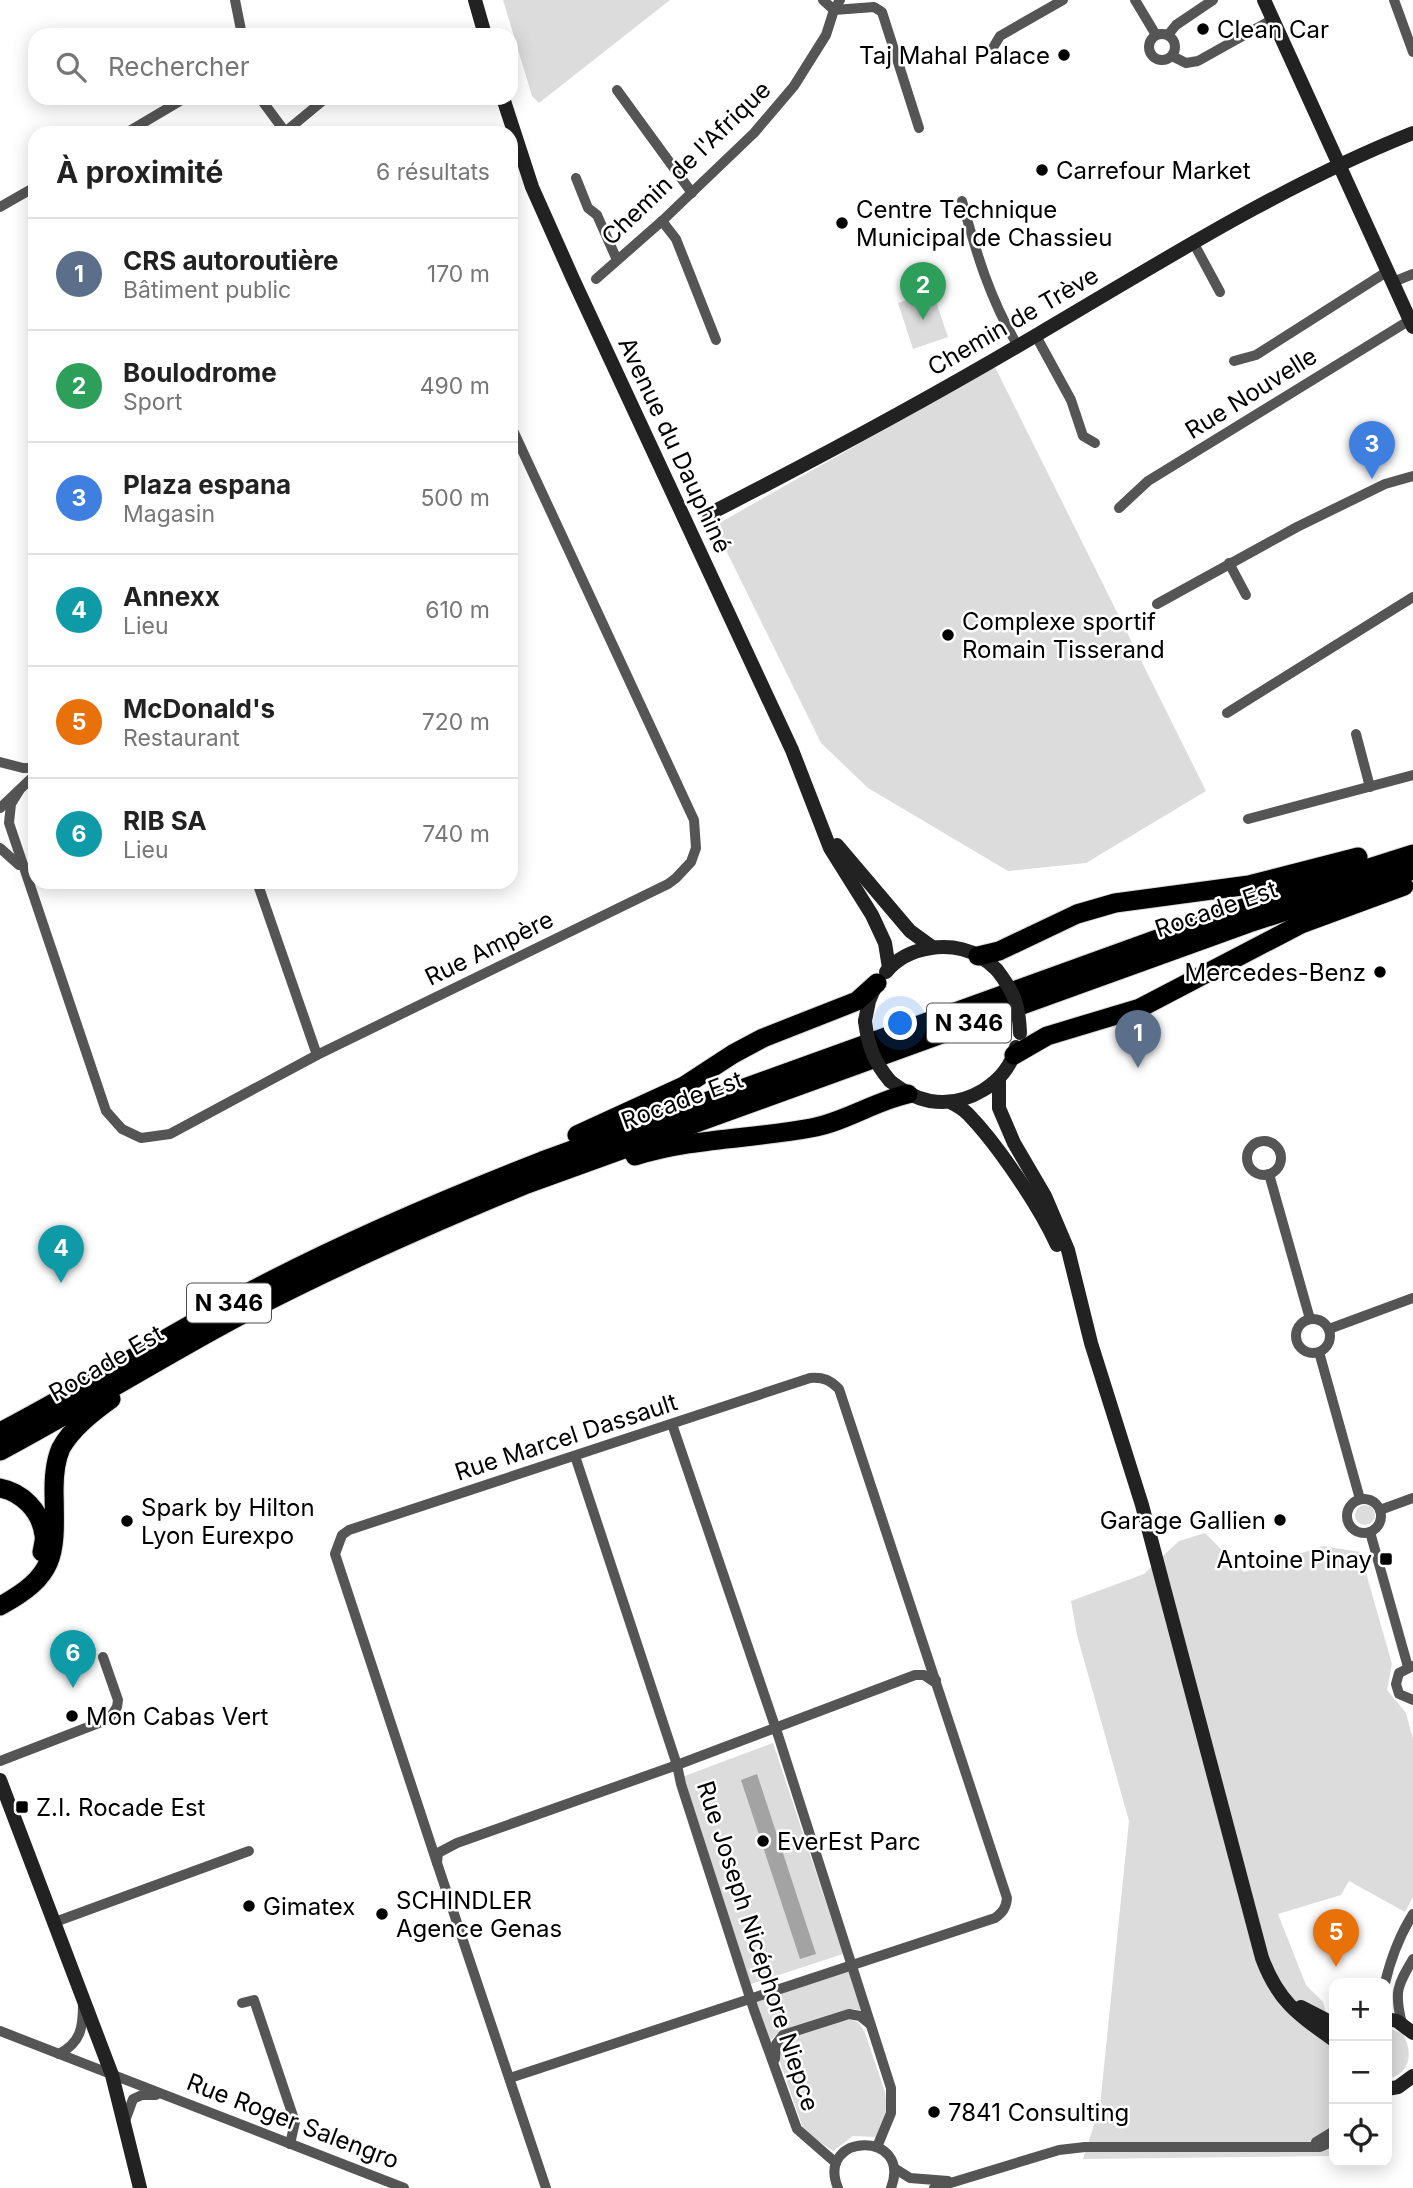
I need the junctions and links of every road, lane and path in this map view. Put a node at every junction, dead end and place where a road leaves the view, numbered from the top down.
1 (235, 0) edge
2 (475, 0) edge
3 (823, 0) edge
4 (1063, 0) edge
5 (1135, 0) edge
6 (1213, 0) edge
7 (1264, 0) edge
8 (1394, 0) edge
9 (837, 5) edge
10 (1273, 19) junction
11 (241, 28) edge
12 (483, 28) edge
13 (1162, 35) junction
14 (995, 46) dead end
15 (1413, 52) edge
16 (1172, 56) junction
17 (617, 90) dead end
18 (173, 105) edge
19 (265, 105) edge
20 (318, 105) edge
21 (504, 105) edge
22 (138, 126) edge
23 (281, 126) edge
24 (293, 126) edge
25 (511, 126) edge
26 (919, 128) dead end
27 (1413, 133) edge
28 (518, 145) edge
29 (1338, 164) junction
30 (576, 178) dead end
31 (28, 191) edge
32 (692, 193) junction
33 (962, 201) dead end
34 (0, 207) edge
35 (662, 221) junction
36 (1193, 242) junction
37 (617, 260) junction
38 (1413, 274) edge
39 (1390, 277) junction
40 (596, 279) dead end
41 (1220, 292) dead end
42 (1411, 324) edge
43 (1035, 336) junction
44 (716, 340) dead end
45 (1018, 345) junction
46 (1234, 361) dead end
47 (518, 441) edge
48 (1095, 443) dead end
49 (1413, 476) edge
50 (1119, 508) dead end
51 (709, 514) dead end
52 (1229, 563) junction
53 (1247, 595) dead end
54 (1413, 597) edge
55 (1157, 604) dead end
56 (1227, 713) dead end
57 (1356, 734) dead end
58 (0, 762) edge
59 (28, 768) edge
60 (1413, 775) edge
61 (28, 782) edge
62 (1370, 787) junction
63 (19, 791) junction
64 (0, 808) edge
65 (814, 808) junction
66 (1248, 820) dead end
67 (1413, 842) edge
68 (0, 848) edge
69 (1413, 853) edge
70 (23, 870) junction
71 (1413, 870) edge
72 (1413, 883) edge
73 (28, 885) edge
74 (30, 889) edge
75 (259, 889) edge
76 (932, 947) junction
77 (978, 956) junction
78 (883, 975) junction
79 (317, 1055) junction
80 (1014, 1055) junction
81 (999, 1079) junction
82 (908, 1094) junction
83 (950, 1102) junction
84 (1269, 1174) dead end
85 (527, 1184) junction
86 (480, 1185) junction
87 (1076, 1288) junction
88 (1413, 1298) edge
89 (1310, 1320) junction
90 (1329, 1329) junction
91 (1319, 1352) junction
92 (113, 1368) junction
93 (146, 1368) junction
94 (0, 1420) edge
95 (672, 1424) junction
96 (0, 1432) edge
97 (0, 1451) edge
98 (575, 1456) junction
99 (0, 1488) edge
100 (1413, 1498) edge
101 (1360, 1499) junction
102 (1380, 1510) junction
103 (1370, 1532) junction
104 (0, 1593) edge
105 (0, 1606) edge
106 (103, 1657) dead end
107 (1410, 1666) edge
108 (936, 1680) junction
109 (1413, 1700) edge
110 (776, 1727) junction
111 (0, 1761) edge
112 (677, 1765) junction
113 (0, 1780) edge
114 (249, 1851) dead end
115 (438, 1863) junction
116 (1413, 1914) edge
117 (55, 1922) junction
118 (1408, 1932) edge
119 (1259, 1939) junction
120 (1413, 1959) edge
121 (851, 1965) junction
122 (1386, 1978) edge
123 (82, 1994) junction
124 (752, 1999) junction
125 (242, 2003) dead end
126 (1392, 2021) edge
127 (1329, 2022) edge
128 (870, 2024) junction
129 (1409, 2027) edge
130 (0, 2031) edge
131 (1329, 2036) edge
132 (59, 2054) junction
133 (775, 2064) junction
134 (112, 2075) junction
135 (1413, 2076) edge
136 (510, 2078) junction
137 (1392, 2088) edge
138 (166, 2097) junction
139 (125, 2121) junction
140 (1329, 2135) edge
141 (1329, 2143) edge
142 (290, 2144) junction
143 (877, 2147) junction
144 (1303, 2147) junction
145 (836, 2163) junction
146 (894, 2168) junction
147 (951, 2181) junction
148 (837, 2187) edge
149 (140, 2188) edge
150 (404, 2188) edge
151 (546, 2188) edge
152 (891, 2188) edge
153 (934, 2188) edge

1 - 11 street
2 - 12 main road
3 - 9 street
4 - 14 street
5 - 13 street
6 - 13 street
7 - 10 main road
8 - 15 street
9 - 26 street
9 - 32 street, Chemin de l'Afrique
10 - 16 street
10 - 29 main road
13 - 16 street
13 - 16 street
17 - 32 street
18 - 22 street
19 - 23 street
20 - 24 street
21 - 25 main road, Avenue du Dauphiné
27 - 29 main road, Chemin de Trève
28 - 65 main road, Avenue du Dauphiné
29 - 36 main road, Chemin de Trève
29 - 39 main road
30 - 37 street
31 - 34 street
32 - 35 street, Chemin de l'Afrique
33 - 45 street
35 - 37 street, Chemin de l'Afrique
35 - 44 street
36 - 41 street
36 - 43 main road, Chemin de Trève
37 - 40 street, Chemin de l'Afrique
38 - 39 street
39 - 42 main road
39 - 46 street
42 - 50 street, Rue Nouvelle
43 - 45 main road, Chemin de Trève
43 - 48 street
45 - 51 main road, Chemin de Trève
47 - 79 street, Rue Ampère
49 - 52 street
52 - 53 street
52 - 55 street
54 - 56 street
57 - 62 street
58 - 59 street
60 - 62 street
61 - 63 street
62 - 66 street
63 - 64 street
63 - 70 street, Rue Ampère
65 - 76 main road, Avenue du Dauphiné
65 - 78 main road, Avenue du Dauphiné
67 - 77 highway
68 - 70 street, Rue Ampère
69 - 86 highway, Rocade Est / N 346
70 - 73 street, Rue Ampère
71 - 85 highway, Rocade Est / N 346
72 - 80 highway
74 - 79 street, Rue Ampère
75 - 79 street
76 - 77 main road
76 - 78 main road
77 - 80 main road, bridge
78 - 82 main road, bridge
78 - 86 highway
80 - 81 main road
81 - 83 main road
81 - 87 main road
82 - 83 main road
82 - 85 highway
83 - 87 main road
84 - 89 street
85 - 93 highway, Rocade Est / N 346
86 - 92 highway, Rocade Est / N 346
87 - 119 main road
88 - 90 street
89 - 90 street
89 - 91 street
90 - 91 street
91 - 101 street
92 - 94 highway
92 - 96 highway, Rocade Est / N 346
93 - 97 highway, Rocade Est / N 346
93 - 105 highway
95 - 98 street, Rue Marcel Dassault
95 - 108 street, Rue Marcel Dassault
95 - 110 street
98 - 112 street, Rue Joseph Nicéphore Niepce
98 - 115 street, Rue Marcel Dassault
99 - 104 highway
100 - 102 street
101 - 102 street
101 - 103 street
102 - 103 street
103 - 107 street
106 - 111 street
107 - 109 street
108 - 110 street
108 - 121 street, Rue Marcel Dassault
110 - 112 street
110 - 121 street
112 - 115 street
112 - 124 street, Rue Joseph Nicéphore Niepce
113 - 117 main road
114 - 117 street
115 - 136 street, Rue Marcel Dassault
116 - 118 street
117 - 123 main road
118 - 122 street
119 - 127 main road
119 - 131 main road
120 - 129 street
121 - 124 street, Rue Marcel Dassault
121 - 128 street
123 - 132 street
123 - 134 main road
124 - 133 street, Rue Joseph Nicéphore Niepce
124 - 136 street, Rue Marcel Dassault
125 - 142 street
126 - 129 main road
128 - 133 street
128 - 143 street
130 - 132 street, Rue Roger Salengro
132 - 134 street, Rue Roger Salengro
133 - 145 street, Rue Joseph Nicéphore Niepce
134 - 138 street, Rue Roger Salengro
134 - 139 main road
135 - 137 main road
136 - 151 street, Rue Marcel Dassault
138 - 139 street, Rue Roger Salengro
138 - 142 street, Rue Roger Salengro
139 - 149 main road
140 - 144 street
141 - 144 street
142 - 150 street, Rue Roger Salengro
143 - 145 street
143 - 146 street
144 - 147 street
145 - 148 street
146 - 147 street
146 - 152 street
147 - 153 street

